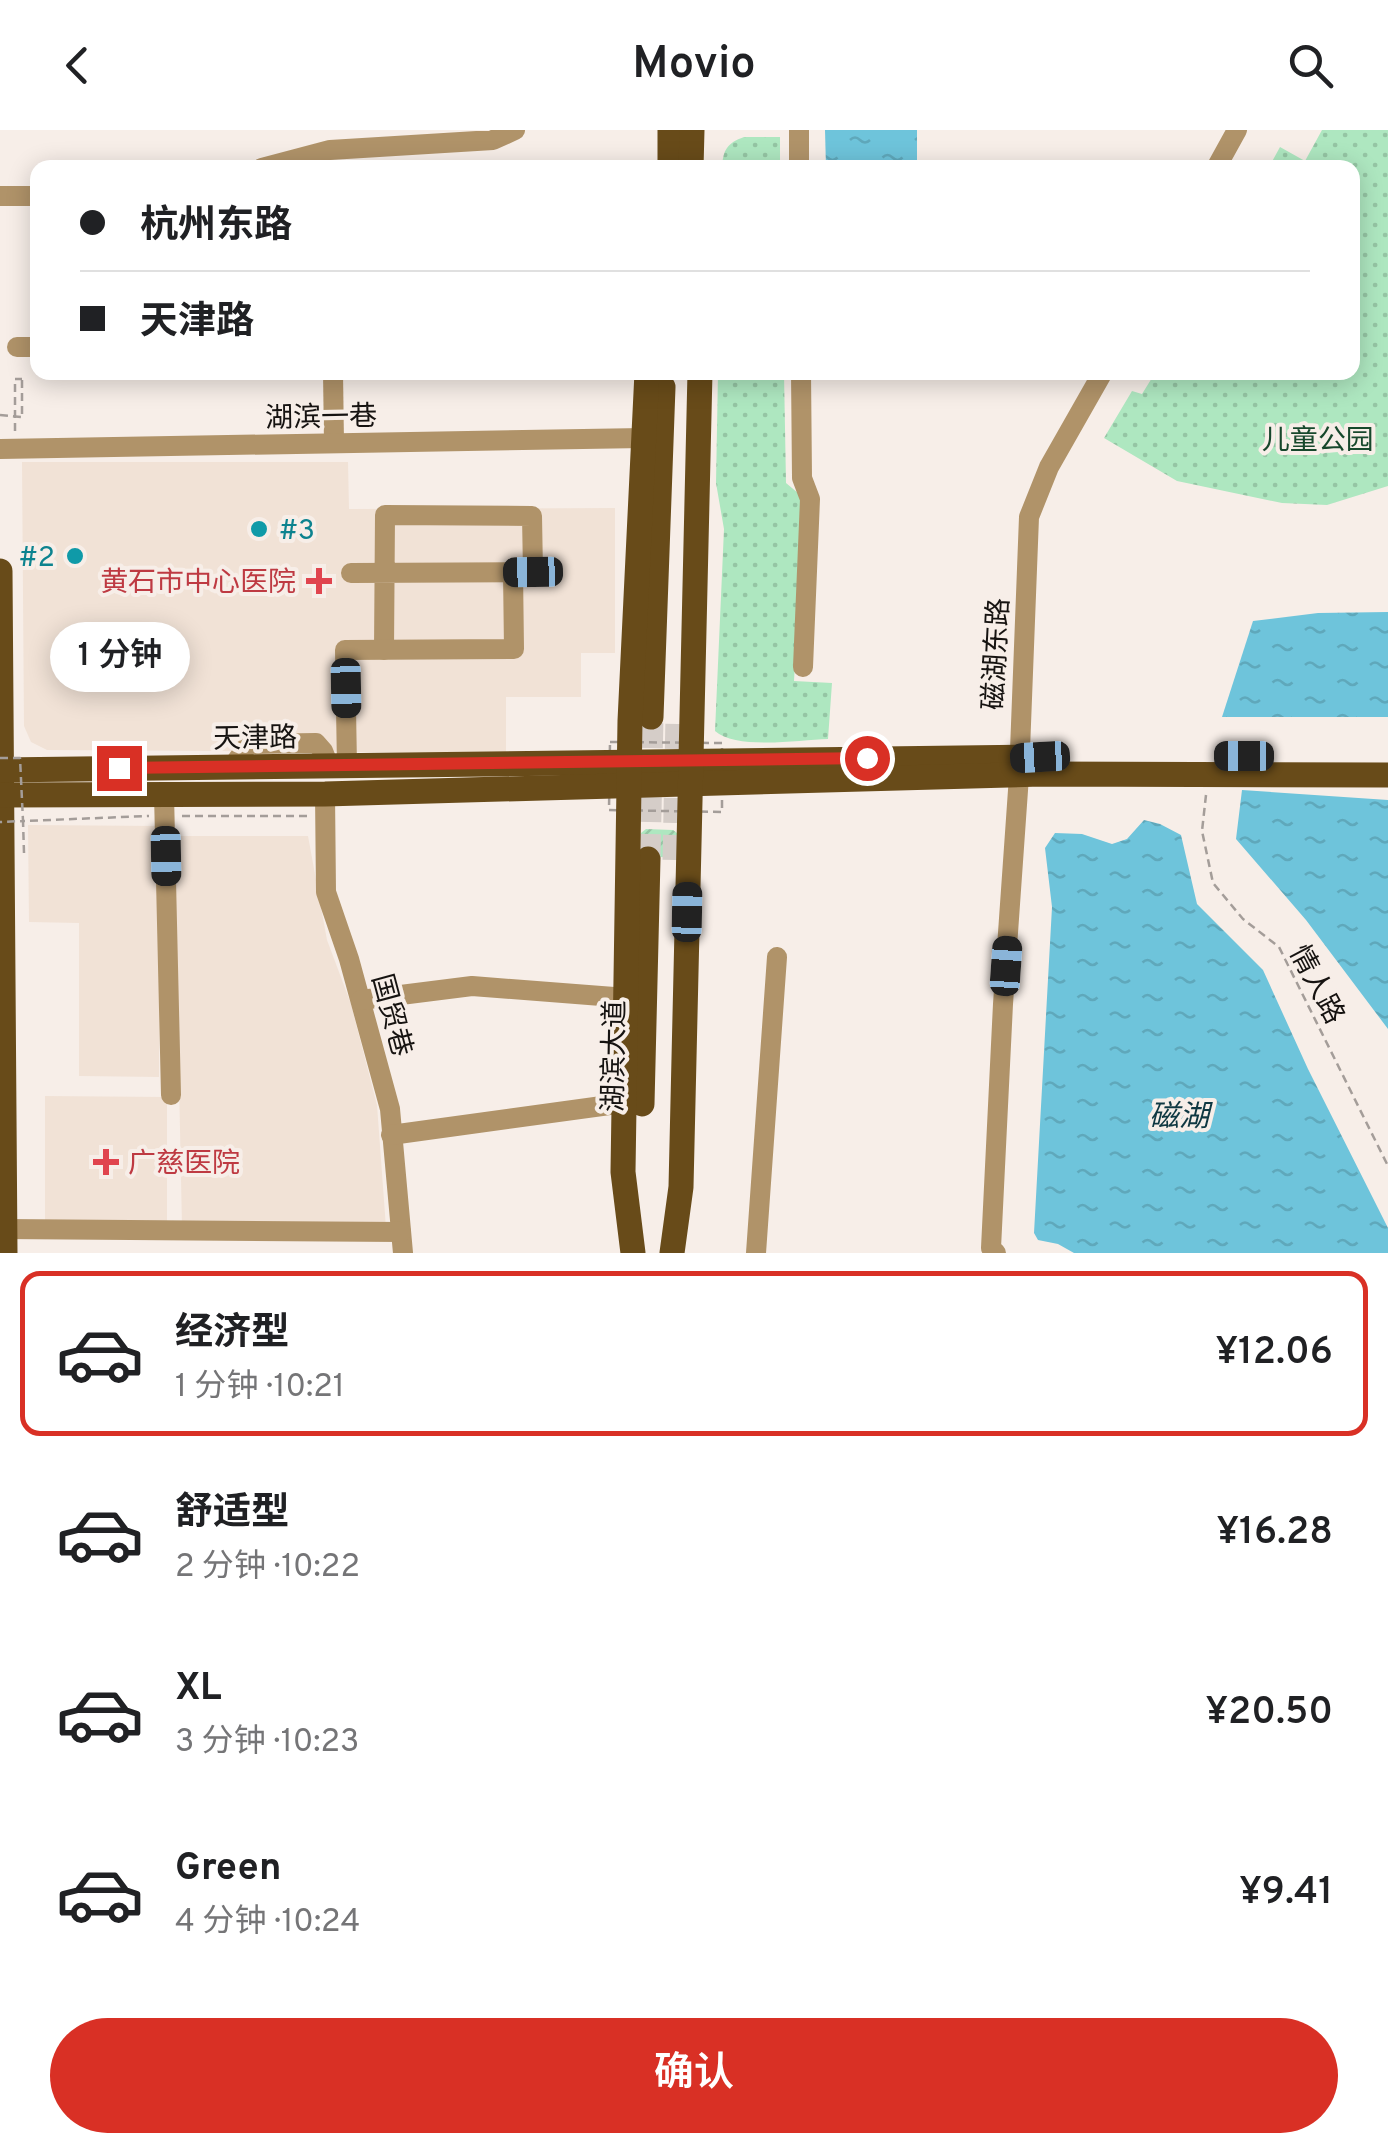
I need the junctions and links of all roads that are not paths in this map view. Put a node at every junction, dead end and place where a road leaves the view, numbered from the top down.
1 (515, 130) edge
2 (670, 130) edge
3 (692, 130) edge
4 (799, 130) edge
5 (1237, 130) edge
6 (330, 159) edge
7 (670, 160) edge
8 (691, 160) edge
9 (800, 160) edge
10 (1220, 160) edge
11 (0, 196) edge
12 (30, 196) edge
13 (332, 380) edge
14 (647, 380) edge
15 (663, 380) edge
16 (688, 380) edge
17 (700, 380) edge
18 (801, 380) edge
19 (1098, 380) edge
20 (643, 438) junction
21 (334, 443) junction
22 (8, 448) edge
23 (0, 571) edge
24 (513, 572) junction
25 (351, 573) dead end
26 (384, 573) junction
27 (384, 650) junction
28 (803, 667) dead end
29 (652, 717) tunnel mouth
30 (678, 717) tunnel mouth
31 (1388, 758) edge
32 (338, 766) junction
33 (1019, 767) junction
34 (689, 774) junction
35 (631, 775) junction
36 (1388, 775) edge
37 (1, 782) edge
38 (165, 805) junction
39 (325, 805) junction
40 (648, 859) tunnel mouth
41 (674, 860) tunnel mouth
42 (777, 956) dead end
43 (627, 998) junction
44 (361, 1000) junction
45 (171, 1095) dead end
46 (624, 1104) junction
47 (392, 1135) junction
48 (4, 1241) edge
49 (402, 1243) edge
50 (634, 1253) edge
51 (671, 1253) edge
52 (756, 1253) edge
53 (996, 1253) edge

1 - 6 street
2 - 7 main road
3 - 8 main road
4 - 9 street
5 - 10 street
11 - 12 street
13 - 21 street
14 - 20 main road
15 - 29 main road
16 - 30 main road
17 - 34 main road
18 - 28 street
19 - 33 street, 磁湖东路
20 - 21 street, 湖滨一巷
20 - 35 main road
21 - 22 street, 湖滨一巷
23 - 37 main road
24 - 26 street
24 - 26 street
24 - 27 street
25 - 26 street
26 - 27 street
27 - 32 street
31 - 33 main road
32 - 35 main road, 天津路
32 - 37 main road, 天津路
33 - 34 main road
33 - 36 main road
33 - 53 street, 磁湖东路
34 - 35 main road
34 - 51 main road
35 - 39 main road, 天津路
35 - 43 main road
37 - 38 main road, 天津路
37 - 48 main road
38 - 39 main road, 天津路
38 - 45 street
39 - 44 street, 国贸巷
40 - 50 main road, 湖滨大道
41 - 51 main road, 湖滨大道
42 - 52 street
43 - 44 street
43 - 46 main road
44 - 47 street, 国贸巷
46 - 47 street
46 - 50 main road
47 - 49 street, 国贸巷
48 - 49 street

